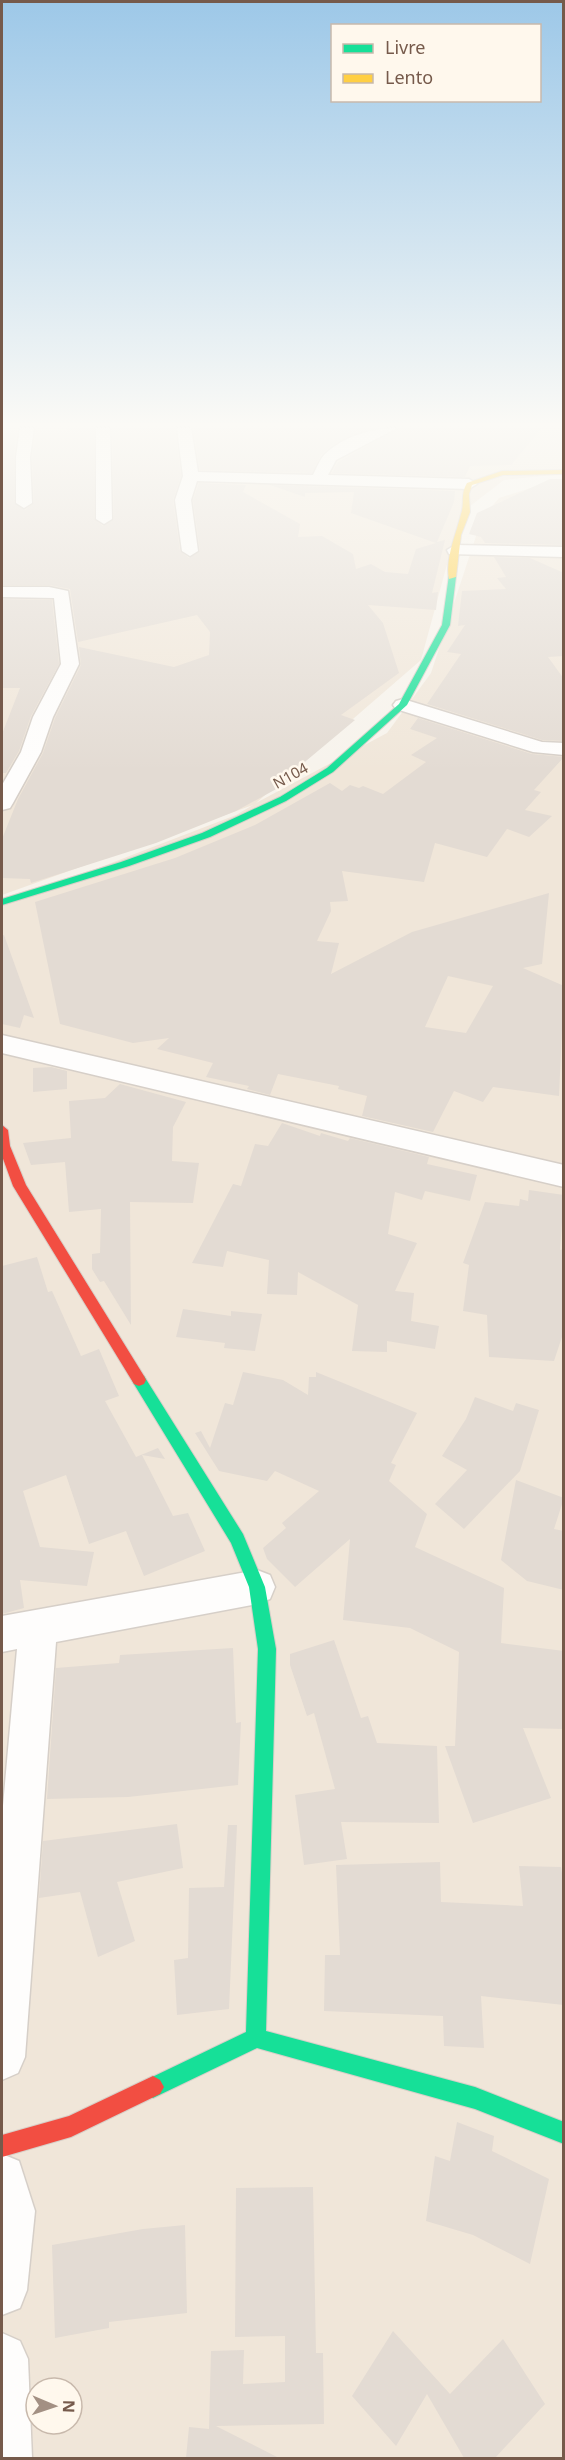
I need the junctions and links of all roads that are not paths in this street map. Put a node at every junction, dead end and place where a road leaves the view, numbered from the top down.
1 (189, 543) edge
2 (456, 543) joint
3 (190, 551) dead end
4 (564, 552) edge
5 (2, 592) edge
6 (403, 705) junction
7 (564, 749) edge
8 (2, 803) edge
9 (2, 902) edge
10 (2, 1053) edge
11 (2, 1130) edge
12 (564, 1176) edge
13 (257, 1587) junction
14 (20, 1631) edge
15 (256, 2038) junction
16 (2, 2057) edge
17 (564, 2133) edge
18 (2, 2146) edge
19 (2, 2178) edge
20 (2, 2290) edge
21 (2, 2359) edge
22 (5, 2458) edge

1 - 3 street
2 - 4 street
2 - 6 street, N104 / N104
5 - 8 street
6 - 7 street
6 - 9 street, N104 / N104
10 - 12 street
11 - 13 street
13 - 14 street
13 - 15 street
14 - 16 street
15 - 17 street
15 - 18 street
19 - 20 street
21 - 22 street

